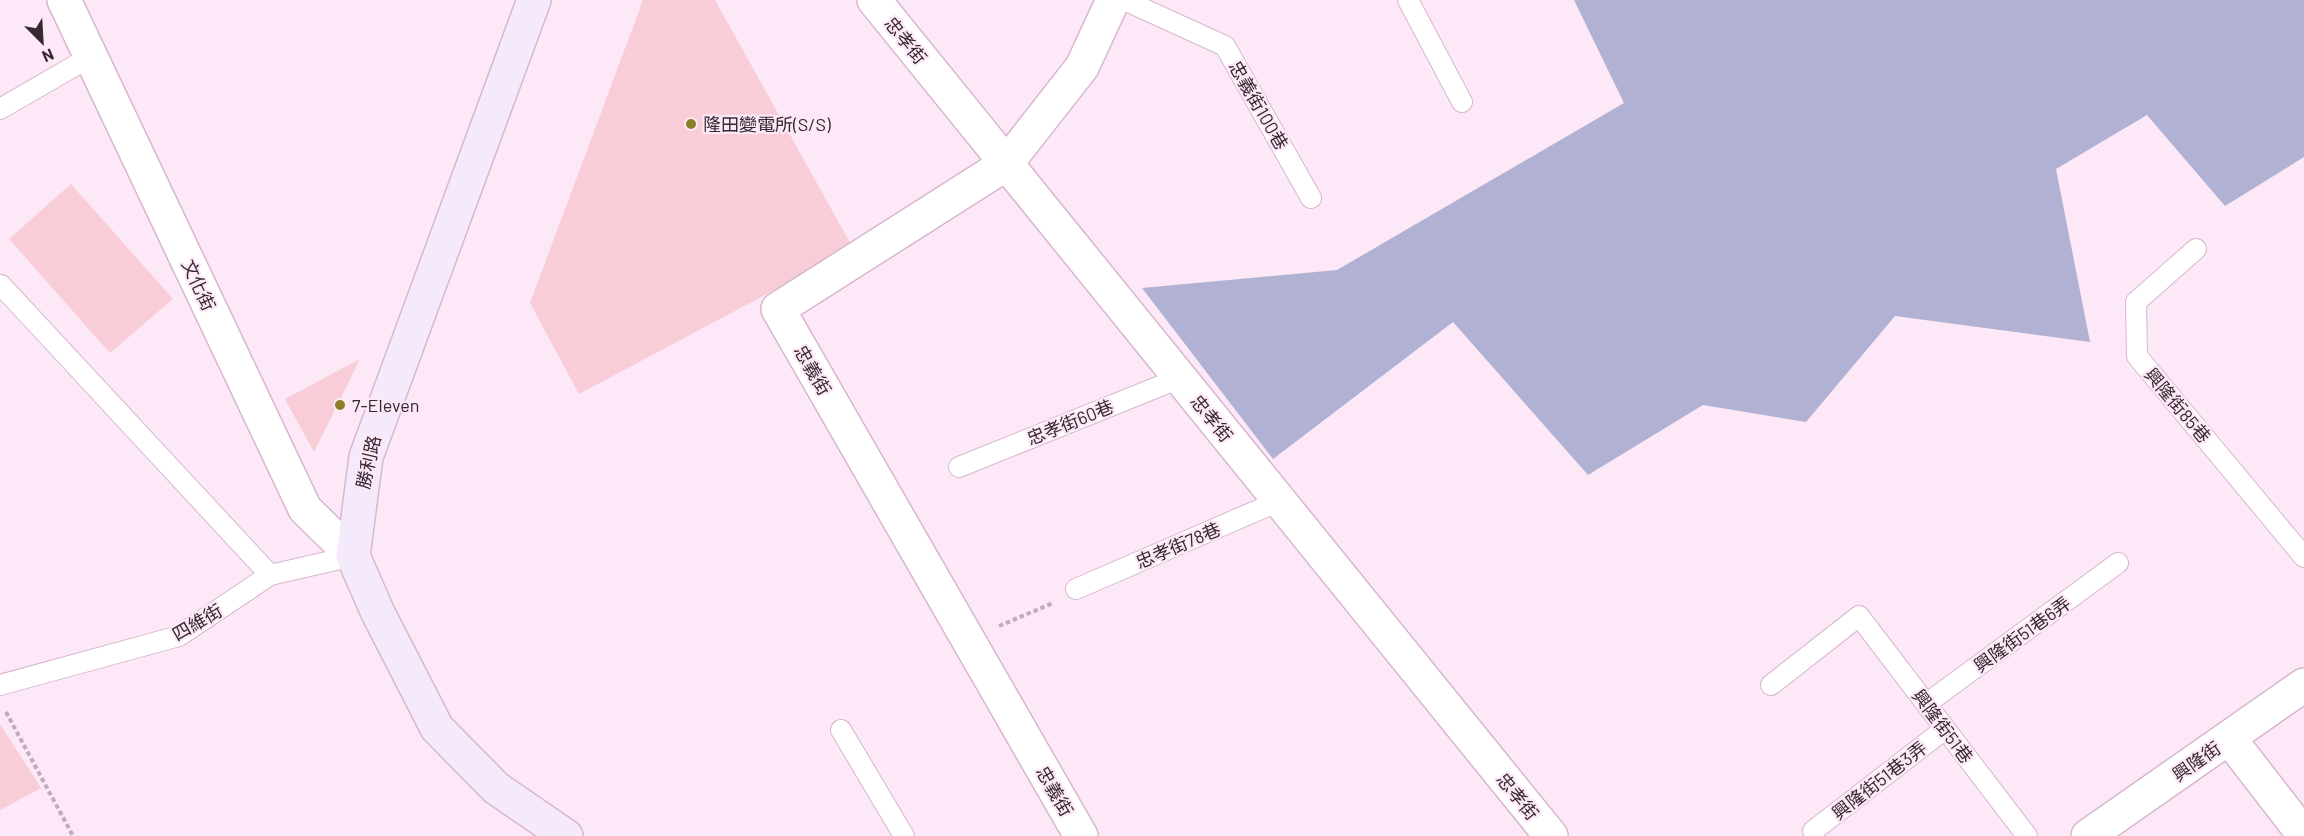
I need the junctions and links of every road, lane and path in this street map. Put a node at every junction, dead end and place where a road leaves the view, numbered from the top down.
1 (64, 0) edge
2 (534, 0) edge
3 (874, 0) edge
4 (1113, 0) edge
5 (1124, 0) edge
6 (1408, 0) edge
7 (90, 57) junction
8 (1462, 102) dead end
9 (0, 109) edge
10 (1006, 164) junction
11 (1311, 198) dead end
12 (2196, 249) dead end
13 (1, 285) edge
14 (1180, 378) junction
15 (960, 466) dead end
16 (1279, 501) junction
17 (352, 556) junction
18 (2304, 556) edge
19 (2118, 563) dead end
20 (270, 575) junction
21 (1076, 589) joint
22 (968, 639) junction
23 (0, 685) edge
24 (2304, 685) edge
25 (1771, 686) dead end
26 (1926, 704) junction
27 (5, 710) dead end
28 (1945, 729) junction
29 (842, 730) dead end
30 (2229, 738) junction
31 (1812, 831) dead end
32 (2304, 835) edge
33 (73, 836) edge
34 (566, 836) edge
35 (904, 836) edge
36 (1081, 836) edge
37 (1551, 836) edge
38 (2027, 836) edge
39 (2088, 836) edge

1 - 7 street, 文化街
2 - 17 main road, 勝利路
3 - 10 street, 忠孝街
4 - 10 street, 忠義街
5 - 11 lane, 忠義街100巷
6 - 8 lane
7 - 9 lane
7 - 17 street, 文化街
10 - 14 street, 忠孝街
10 - 22 street, 忠義街
12 - 18 lane, 興隆街85巷
13 - 20 lane
14 - 15 lane, 忠孝街60巷
14 - 16 street, 忠孝街
16 - 21 lane, 忠孝街78巷
16 - 37 street, 忠孝街
17 - 20 lane, 四維街
17 - 34 main road
19 - 26 lane, 興隆街51巷6弄
20 - 23 lane, 四維街
21 - 22 path
22 - 36 street, 忠義街
24 - 30 street, 興隆街
25 - 26 lane, 興隆街51巷
26 - 28 lane, 興隆街51巷
27 - 33 path
28 - 31 lane, 興隆街51巷3弄
28 - 38 lane, 興隆街51巷
29 - 35 lane
30 - 32 street
30 - 39 street, 興隆街

